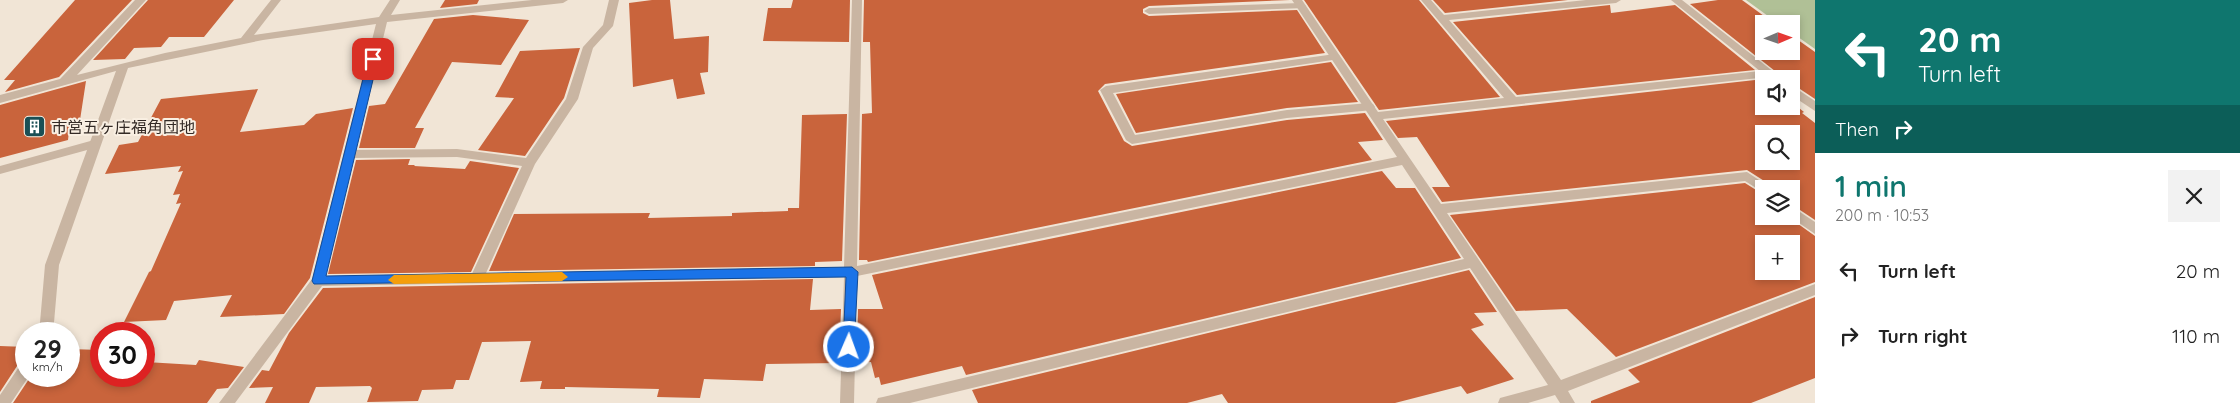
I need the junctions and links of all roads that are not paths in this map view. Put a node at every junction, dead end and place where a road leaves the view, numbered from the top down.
1 (141, 0) edge
2 (276, 0) edge
3 (395, 0) edge
4 (562, 0) edge
5 (614, 0) edge
6 (857, 0) edge
7 (1426, 0) edge
8 (1616, 0) edge
9 (1676, 0) edge
10 (1299, 3) edge
11 (1149, 12) dead end
12 (1442, 18) junction
13 (382, 20) junction
14 (244, 41) junction
15 (1335, 56) junction
16 (123, 68) junction
17 (1766, 70) edge
18 (1755, 78) edge
19 (63, 83) junction
20 (1800, 96) edge
21 (0, 99) edge
22 (1513, 101) junction
23 (1815, 108) edge
24 (1372, 112) junction
25 (94, 144) junction
26 (350, 154) junction
27 (1405, 160) junction
28 (529, 163) junction
29 (0, 170) edge
30 (1755, 183) edge
31 (1438, 209) junction
32 (1800, 217) edge
33 (1815, 229) edge
34 (1473, 262) junction
35 (852, 272) junction
36 (477, 278) junction
37 (318, 281) junction
38 (1815, 289) edge
39 (47, 322) edge
40 (15, 385) edge
41 (1558, 388) junction
42 (3, 403) edge
43 (226, 403) edge
44 (847, 403) edge
45 (883, 403) edge
46 (1505, 403) edge
47 (1568, 403) edge

1 - 19 street
2 - 14 street
3 - 13 street
4 - 13 street
5 - 28 street
6 - 35 street
7 - 12 street
8 - 12 street
9 - 17 street
10 - 11 street
10 - 15 street
12 - 22 street
13 - 14 street
13 - 26 street
14 - 16 street
15 - 24 street
15 - 24 street
16 - 19 street
16 - 25 street
18 - 22 street
19 - 21 street
20 - 23 street
22 - 24 street
24 - 27 street
25 - 29 street
25 - 39 street
26 - 28 street
26 - 37 street
27 - 31 street
27 - 35 street
28 - 36 street
30 - 31 street
31 - 34 street
32 - 33 street
34 - 41 street
34 - 45 street
35 - 36 street
35 - 44 street
36 - 37 street
37 - 43 street
38 - 41 street
40 - 42 street
41 - 46 street
41 - 47 street

